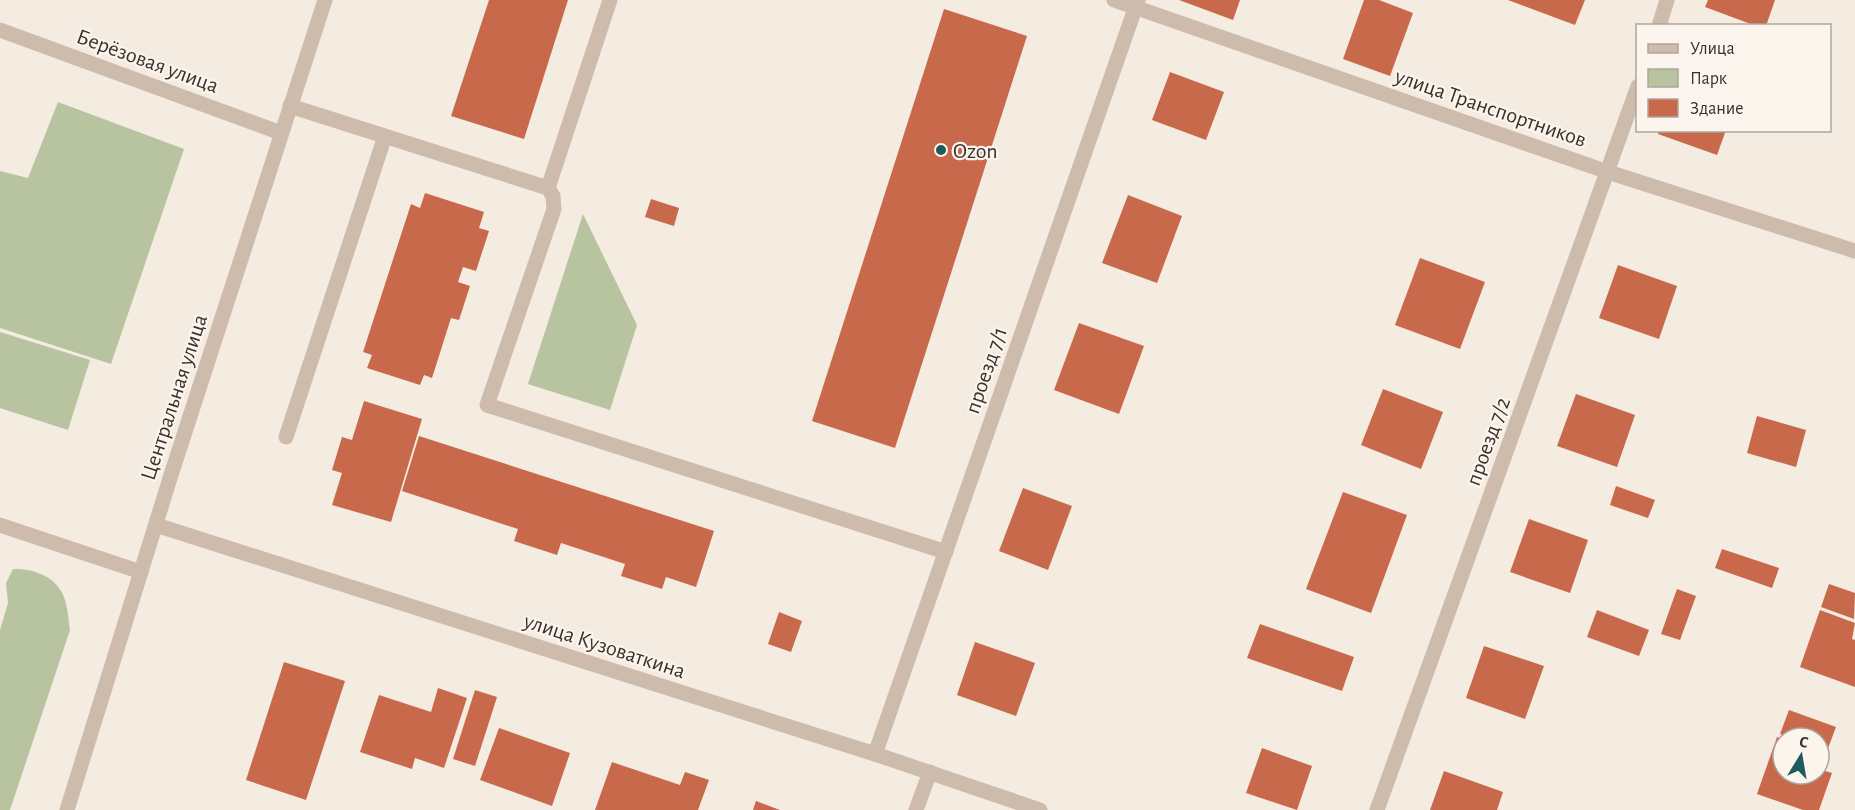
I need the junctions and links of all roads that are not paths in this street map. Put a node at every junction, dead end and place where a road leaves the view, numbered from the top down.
1 (325, 0) edge
2 (610, 0) edge
3 (1114, 0) edge
4 (1667, 0) edge
5 (1137, 4) edge
6 (1660, 24) edge
7 (0, 30) edge
8 (1636, 92) edge
9 (290, 106) junction
10 (281, 133) junction
11 (385, 136) junction
12 (1608, 172) junction
13 (548, 188) junction
14 (1855, 251) edge
15 (286, 437) dead end
16 (0, 525) edge
17 (156, 525) junction
18 (945, 552) junction
19 (141, 572) junction
20 (875, 754) junction
21 (930, 772) junction
22 (68, 810) edge
23 (915, 810) edge
24 (1040, 810) edge
25 (1377, 810) edge

1 - 9 street, Центральная улица
2 - 13 street
3 - 5 street, улица Транспортников
4 - 6 street
5 - 12 street, улица Транспортников
5 - 18 street, проезд 7/1
7 - 10 street, Берёзовая улица
8 - 12 street, проезд 7/2
9 - 10 street, Центральная улица
9 - 11 street
10 - 17 street, Центральная улица
11 - 13 street
11 - 15 street
12 - 14 street, улица Транспортников
12 - 25 street, проезд 7/2
13 - 18 street
16 - 19 street
17 - 19 street, Центральная улица
17 - 20 street, улица Кузоваткина
18 - 20 street, проезд 7/1
19 - 22 street, Центральная улица
20 - 21 street, улица Кузоваткина
21 - 23 street
21 - 24 street, улица Кузоваткина

